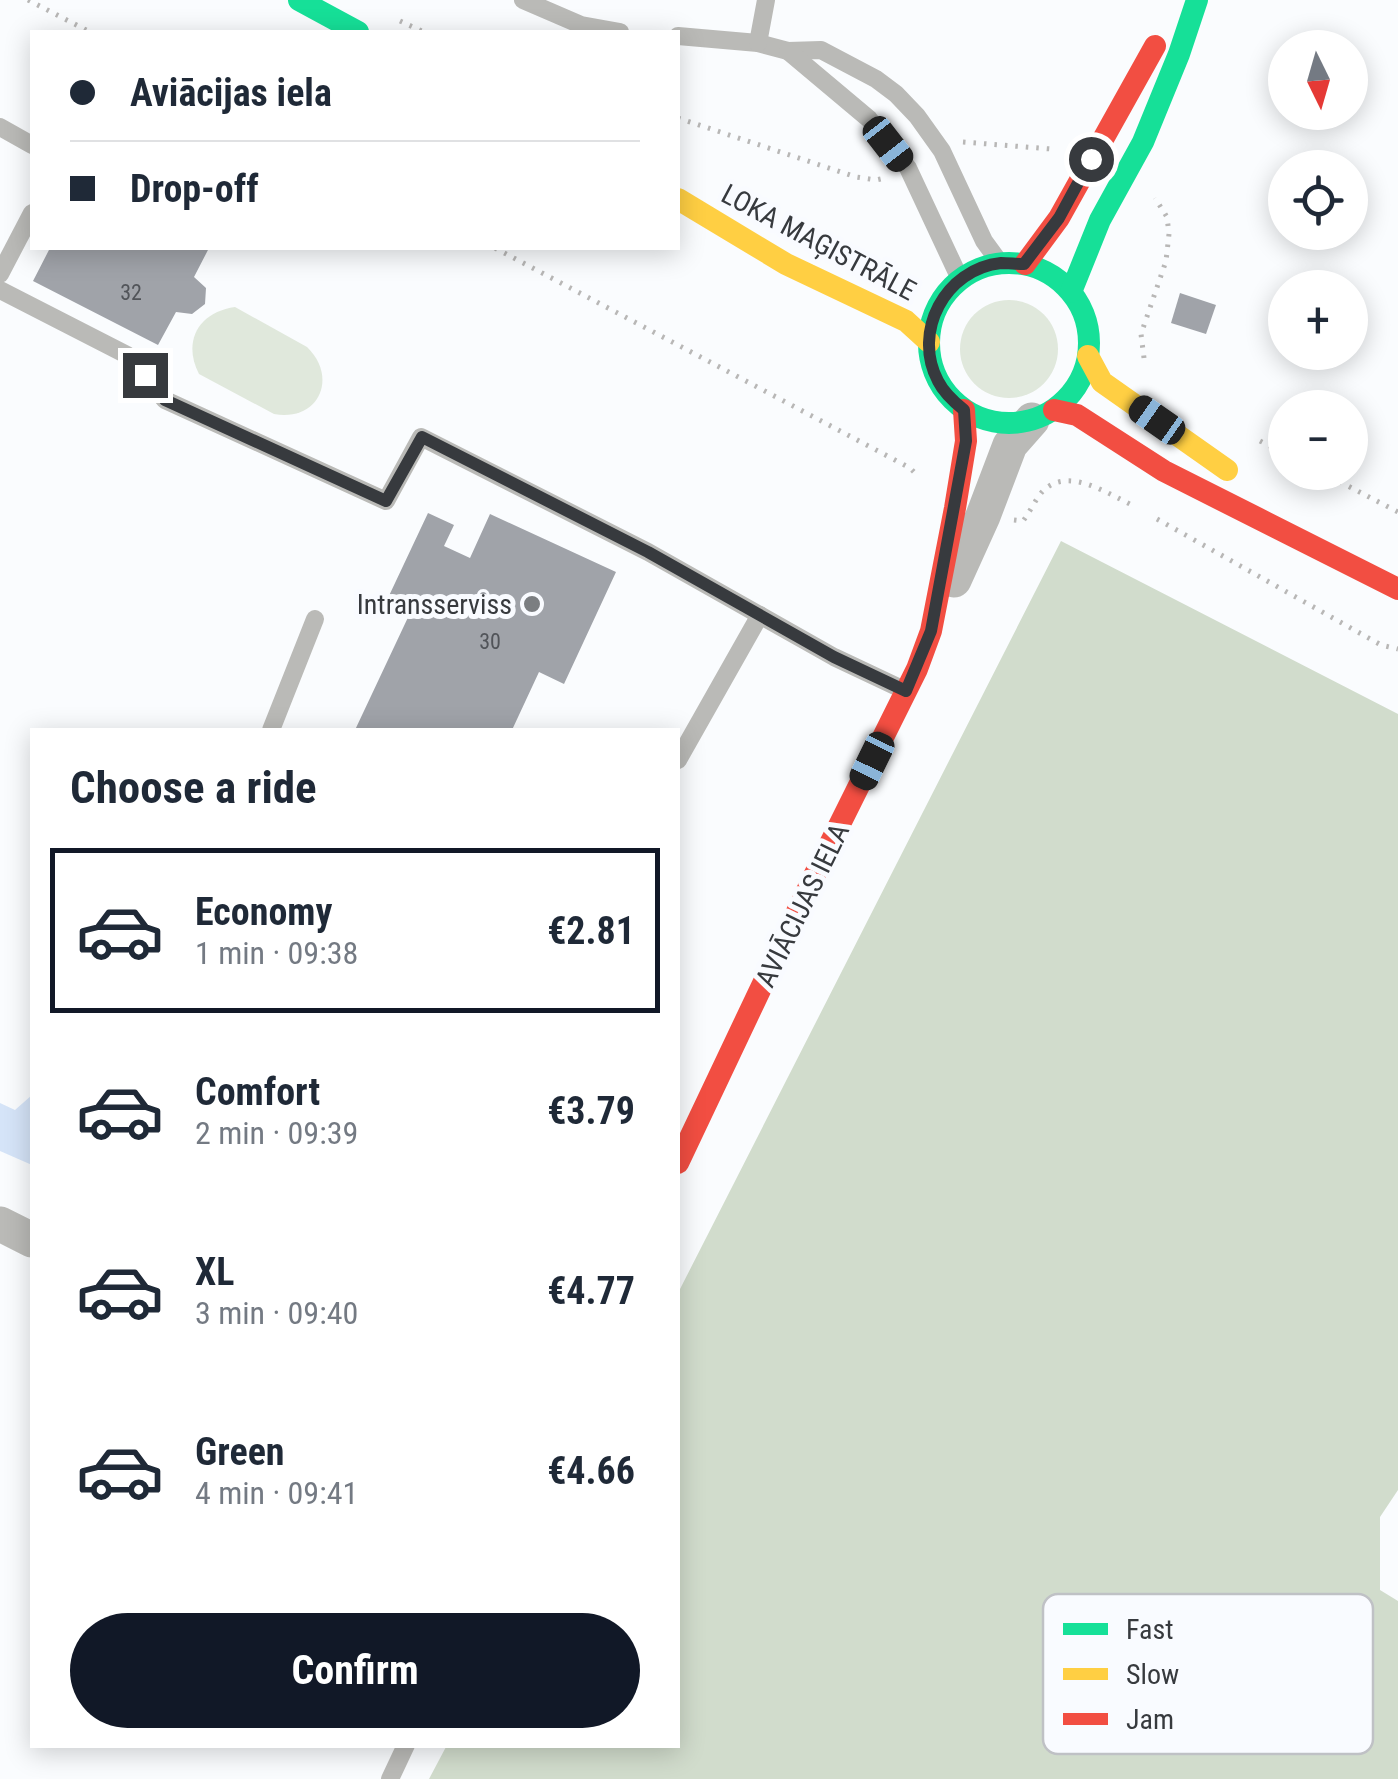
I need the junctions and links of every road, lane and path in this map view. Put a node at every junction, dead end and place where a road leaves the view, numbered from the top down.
1 (28, 0) edge
2 (299, 0) edge
3 (523, 0) edge
4 (766, 0) edge
5 (1197, 0) edge
6 (86, 30) edge
7 (354, 30) edge
8 (609, 30) edge
9 (1160, 30) dead end
10 (680, 36) edge
11 (758, 43) junction
12 (788, 50) junction
13 (0, 127) edge
14 (30, 144) edge
15 (1149, 192) dead end
16 (680, 199) edge
17 (680, 199) edge
18 (30, 217) edge
19 (762, 226) dead end
20 (1000, 263) junction
21 (1024, 264) junction
22 (0, 274) edge
23 (920, 284) dead end
24 (954, 286) junction
25 (0, 290) edge
26 (1071, 292) junction
27 (928, 342) junction
28 (1088, 356) junction
29 (1146, 365) dead end
30 (964, 410) junction
31 (1043, 415) junction
32 (1251, 437) dead end
33 (1268, 446) edge
34 (1356, 490) edge
35 (1398, 512) edge
36 (1389, 584) edge
37 (760, 615) junction
38 (315, 619) dead end
39 (931, 631) junction
40 (906, 691) junction
41 (272, 728) edge
42 (680, 757) edge
43 (680, 1159) edge
44 (0, 1224) edge
45 (30, 1239) edge
46 (405, 1748) edge
47 (390, 1779) edge

1 - 6 path
2 - 7 main road
3 - 8 lane
4 - 11 lane
5 - 26 main road
9 - 21 main road
10 - 11 lane
11 - 12 lane
12 - 20 lane
12 - 24 lane
13 - 14 lane
15 - 29 path
16 - 19 main road, LOKA MAĢISTRĀLE
17 - 27 main road, LOKA MAĢISTRĀLE
18 - 22 lane
20 - 21 main road
20 - 24 main road
21 - 26 main road
23 - 24 main road, LOKA MAĢISTRĀLE
24 - 27 main road
25 - 37 lane
26 - 28 main road
27 - 30 main road
28 - 31 main road
28 - 36 main road
30 - 31 main road
30 - 39 main road, AVIĀCIJAS IELA
31 - 36 main road
31 - 39 street
32 - 33 path
34 - 35 path
37 - 40 lane
37 - 42 lane
38 - 41 lane
39 - 40 main road, AVIĀCIJAS IELA
40 - 43 main road, AVIĀCIJAS IELA
44 - 45 street
46 - 47 lane

